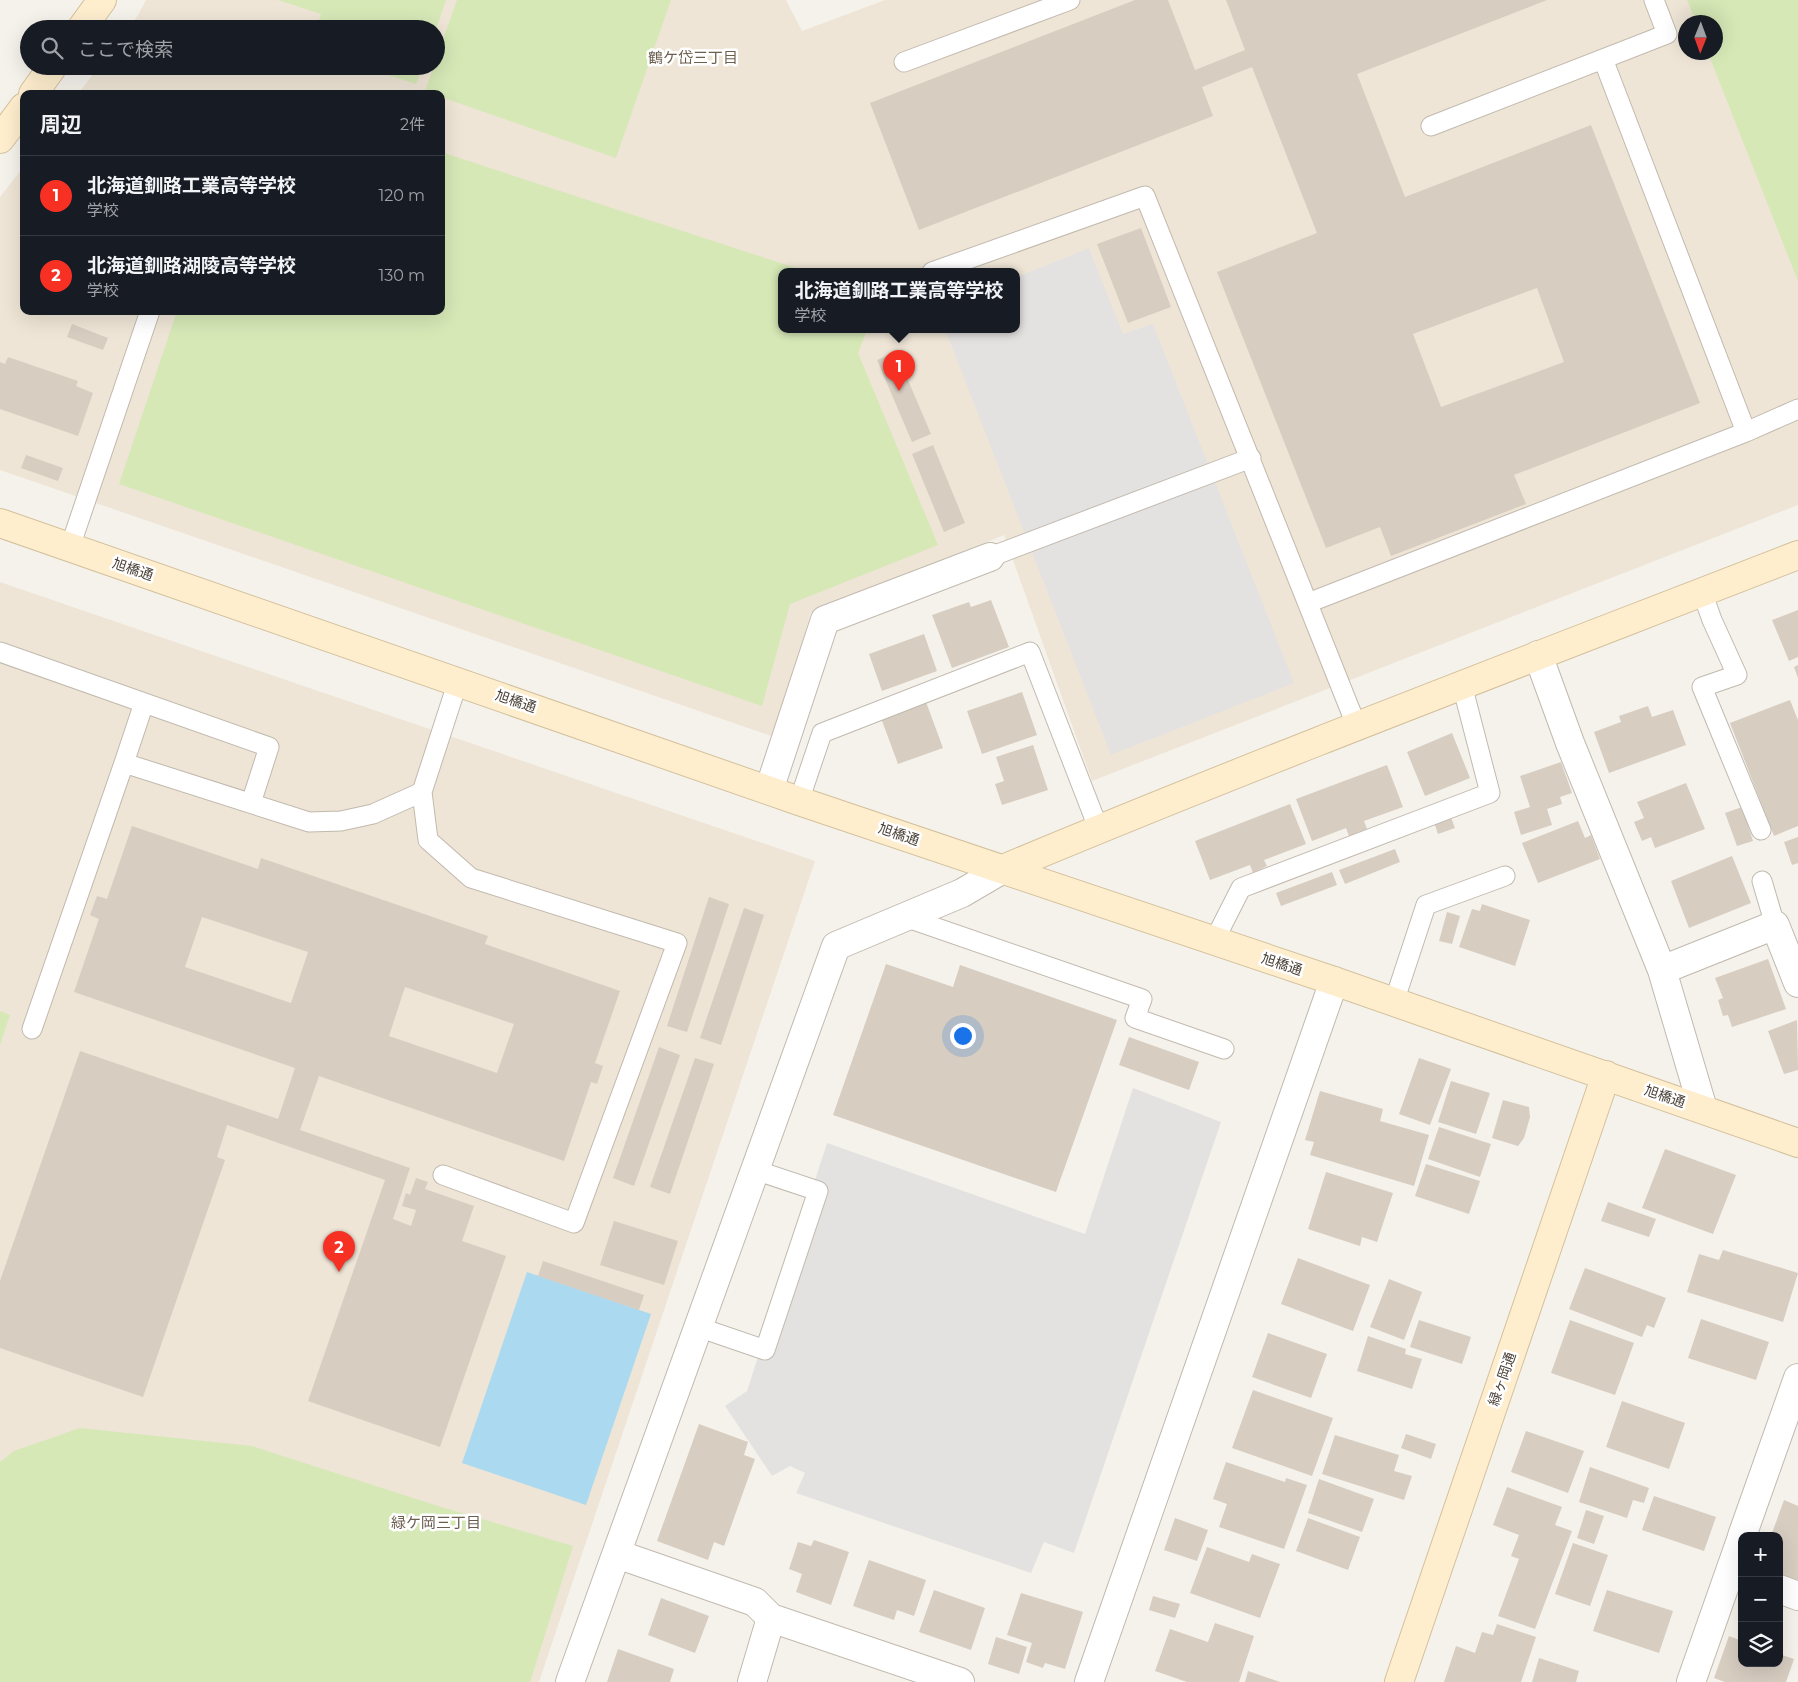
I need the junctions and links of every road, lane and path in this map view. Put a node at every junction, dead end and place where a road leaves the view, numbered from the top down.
1 (102, 0) edge
2 (1070, 0) edge
3 (1654, 0) edge
4 (88, 20) edge
5 (1603, 59) junction
6 (904, 62) dead end
7 (47, 75) edge
8 (36, 90) edge
9 (20, 112) edge
10 (1431, 126) dead end
11 (0, 139) edge
12 (943, 268) edge
13 (149, 315) edge
14 (1798, 409) edge
15 (1746, 432) junction
16 (1250, 458) junction
17 (0, 523) edge
18 (70, 547) junction
19 (1798, 555) edge
20 (990, 557) joint
21 (1702, 592) junction
22 (1308, 603) junction
23 (0, 652) edge
24 (1538, 655) junction
25 (458, 681) junction
26 (1462, 686) junction
27 (144, 703) junction
28 (1357, 727) junction
29 (124, 763) junction
30 (769, 790) junction
31 (422, 792) junction
32 (799, 800) junction
33 (250, 803) junction
34 (1099, 830) junction
35 (1761, 830) dead end
36 (1004, 869) junction
37 (1505, 876) dead end
38 (1762, 881) dead end
39 (905, 917) junction
40 (1775, 925) junction
41 (1214, 941) junction
42 (1662, 970) junction
43 (1334, 981) junction
44 (1798, 983) edge
45 (1394, 1002) junction
46 (32, 1029) dead end
47 (1224, 1049) dead end
48 (1606, 1076) junction
49 (1703, 1109) junction
50 (1798, 1142) edge
51 (755, 1170) junction
52 (443, 1175) dead end
53 (698, 1327) junction
54 (1798, 1378) edge
55 (1744, 1532) edge
56 (617, 1554) junction
57 (1736, 1573) edge
58 (1783, 1590) edge
59 (1798, 1596) edge
60 (771, 1618) junction
61 (570, 1682) edge
62 (752, 1682) edge
63 (960, 1682) edge
64 (1089, 1682) edge
65 (1399, 1682) edge
66 (1691, 1682) edge

1 - 4 street
2 - 6 lane
3 - 5 lane
5 - 10 lane
5 - 15 lane
7 - 8 street
9 - 11 street
12 - 16 lane
13 - 18 lane
14 - 15 lane
15 - 22 lane
16 - 20 lane
16 - 22 lane
17 - 18 street, 旭橋通
18 - 25 street, 旭橋通
19 - 21 street
20 - 30 street
21 - 24 street
21 - 35 lane
22 - 28 lane
23 - 27 lane
24 - 26 street
24 - 42 street
25 - 30 street, 旭橋通
25 - 31 lane
26 - 28 street
26 - 41 lane
27 - 29 lane
27 - 33 lane
28 - 34 street
29 - 33 lane
29 - 46 lane
30 - 32 street, 旭橋通
31 - 33 lane
31 - 52 lane
32 - 34 lane
32 - 36 street, 旭橋通
34 - 36 street
36 - 39 street
36 - 41 street, 旭橋通
37 - 45 lane
38 - 40 lane
39 - 47 lane
39 - 51 street
40 - 42 street
40 - 44 street
41 - 43 street, 旭橋通
42 - 49 street
43 - 45 street, 旭橋通
43 - 64 street
45 - 48 street, 旭橋通
48 - 49 street, 旭橋通
48 - 65 street, 緑ヶ岡通
49 - 50 street, 旭橋通
51 - 53 street
51 - 53 lane
53 - 56 street
54 - 55 street
56 - 60 street
56 - 61 street
57 - 66 street
58 - 59 street
60 - 62 street
60 - 63 street

